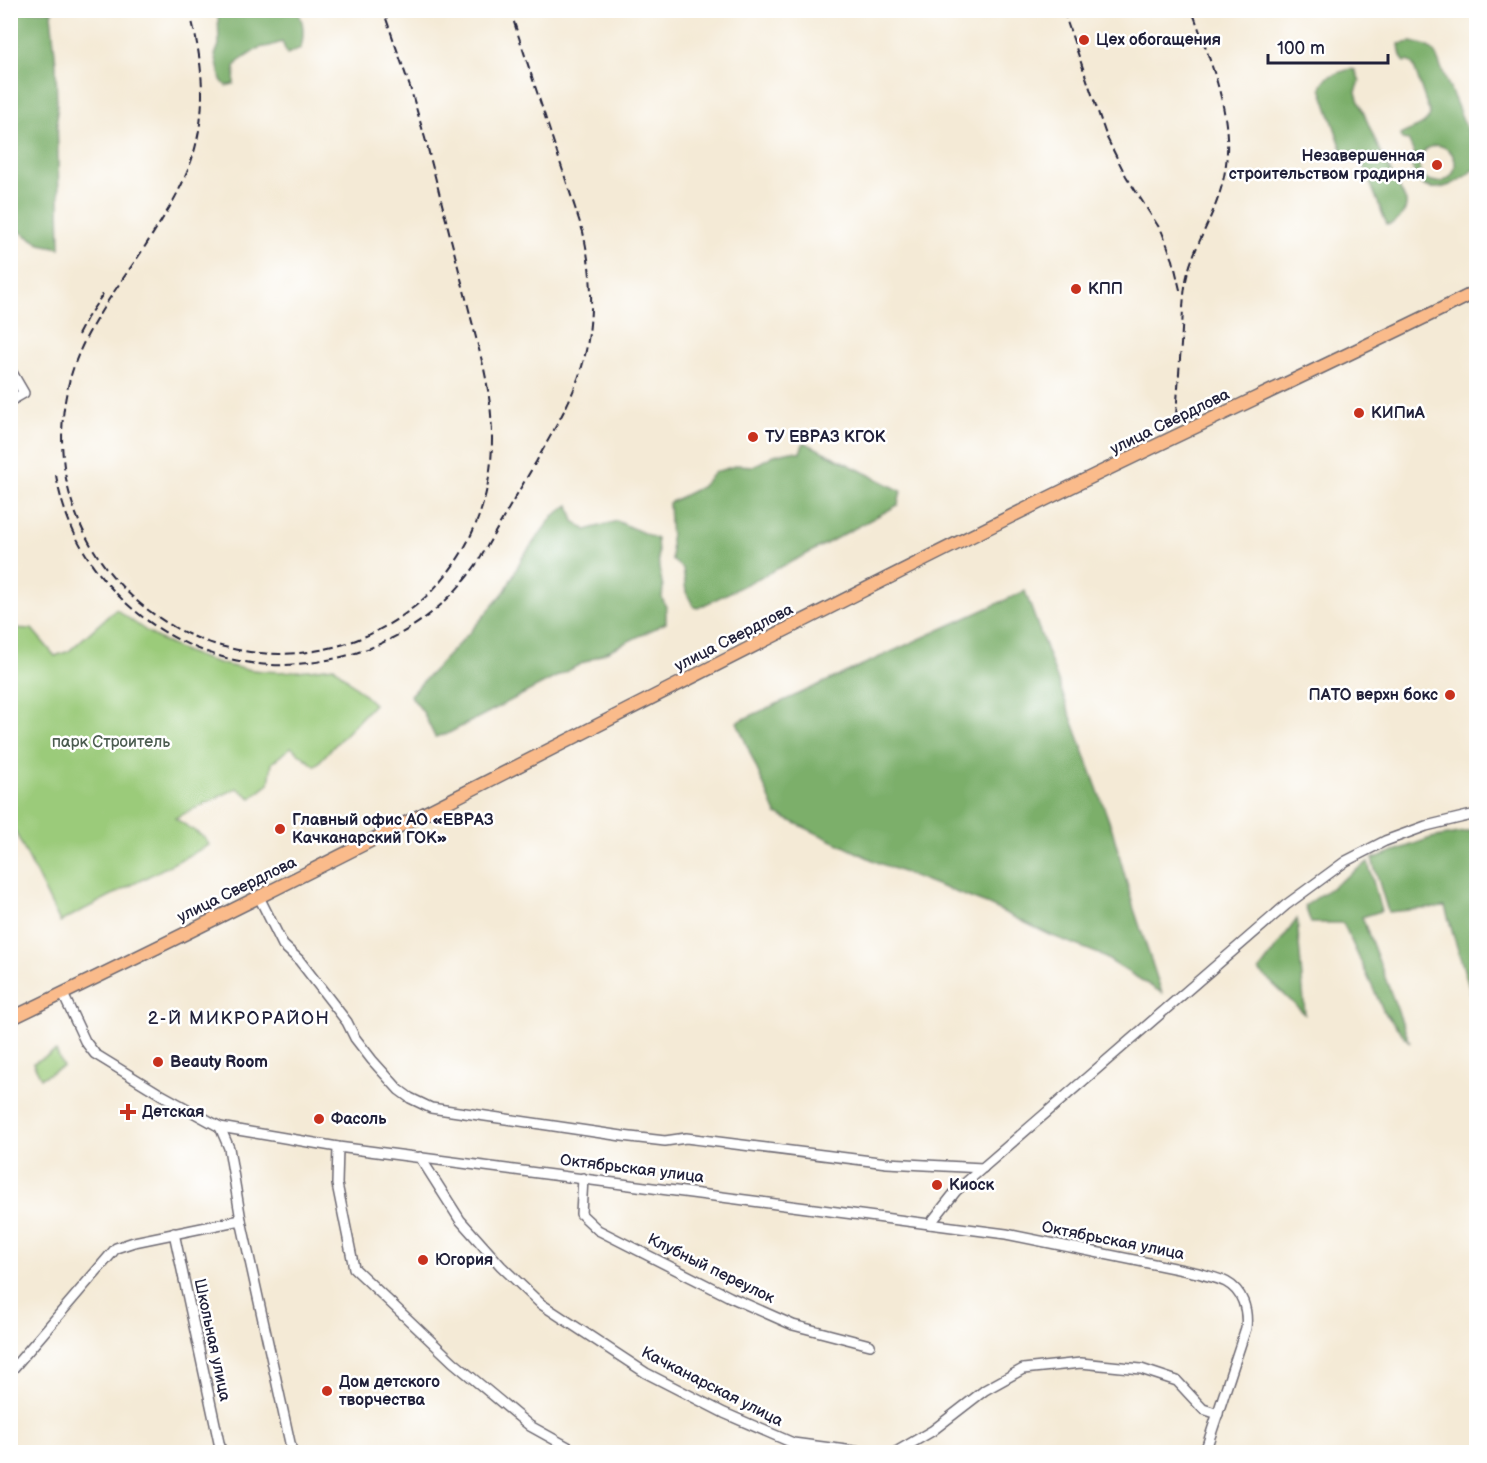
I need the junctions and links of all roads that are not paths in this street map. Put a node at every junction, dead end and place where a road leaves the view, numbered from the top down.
1 (1476, 292) edge
2 (10, 369) edge
3 (10, 401) edge
4 (1476, 814) edge
5 (260, 897) junction
6 (63, 994) junction
7 (10, 1019) edge
8 (220, 1127) junction
9 (338, 1147) junction
10 (420, 1157) junction
11 (983, 1168) junction
12 (583, 1178) junction
13 (241, 1220) junction
14 (930, 1224) junction
15 (174, 1233) junction
16 (870, 1345) dead end
17 (10, 1372) edge
18 (1218, 1414) junction
19 (221, 1452) edge
20 (292, 1452) edge
21 (577, 1452) edge
22 (861, 1452) edge
23 (896, 1452) edge
24 (1204, 1452) edge

1 - 5 main road, улица Свердлова
2 - 3 street
4 - 11 street
5 - 6 main road, улица Свердлова
5 - 11 street
6 - 7 main road, улица Свердлова
6 - 8 street, Октябрьская улица
8 - 9 street, Октябрьская улица
8 - 13 street
9 - 10 street, Октябрьская улица
9 - 21 street
10 - 12 street, Октябрьская улица
10 - 22 street, Качканарская улица
11 - 14 street
12 - 14 street, Октябрьская улица
12 - 16 street, Клубный переулок
13 - 15 street
13 - 20 street
14 - 18 street, Октябрьская улица
15 - 17 street
15 - 19 street, Школьная улица
18 - 23 street
18 - 24 street

